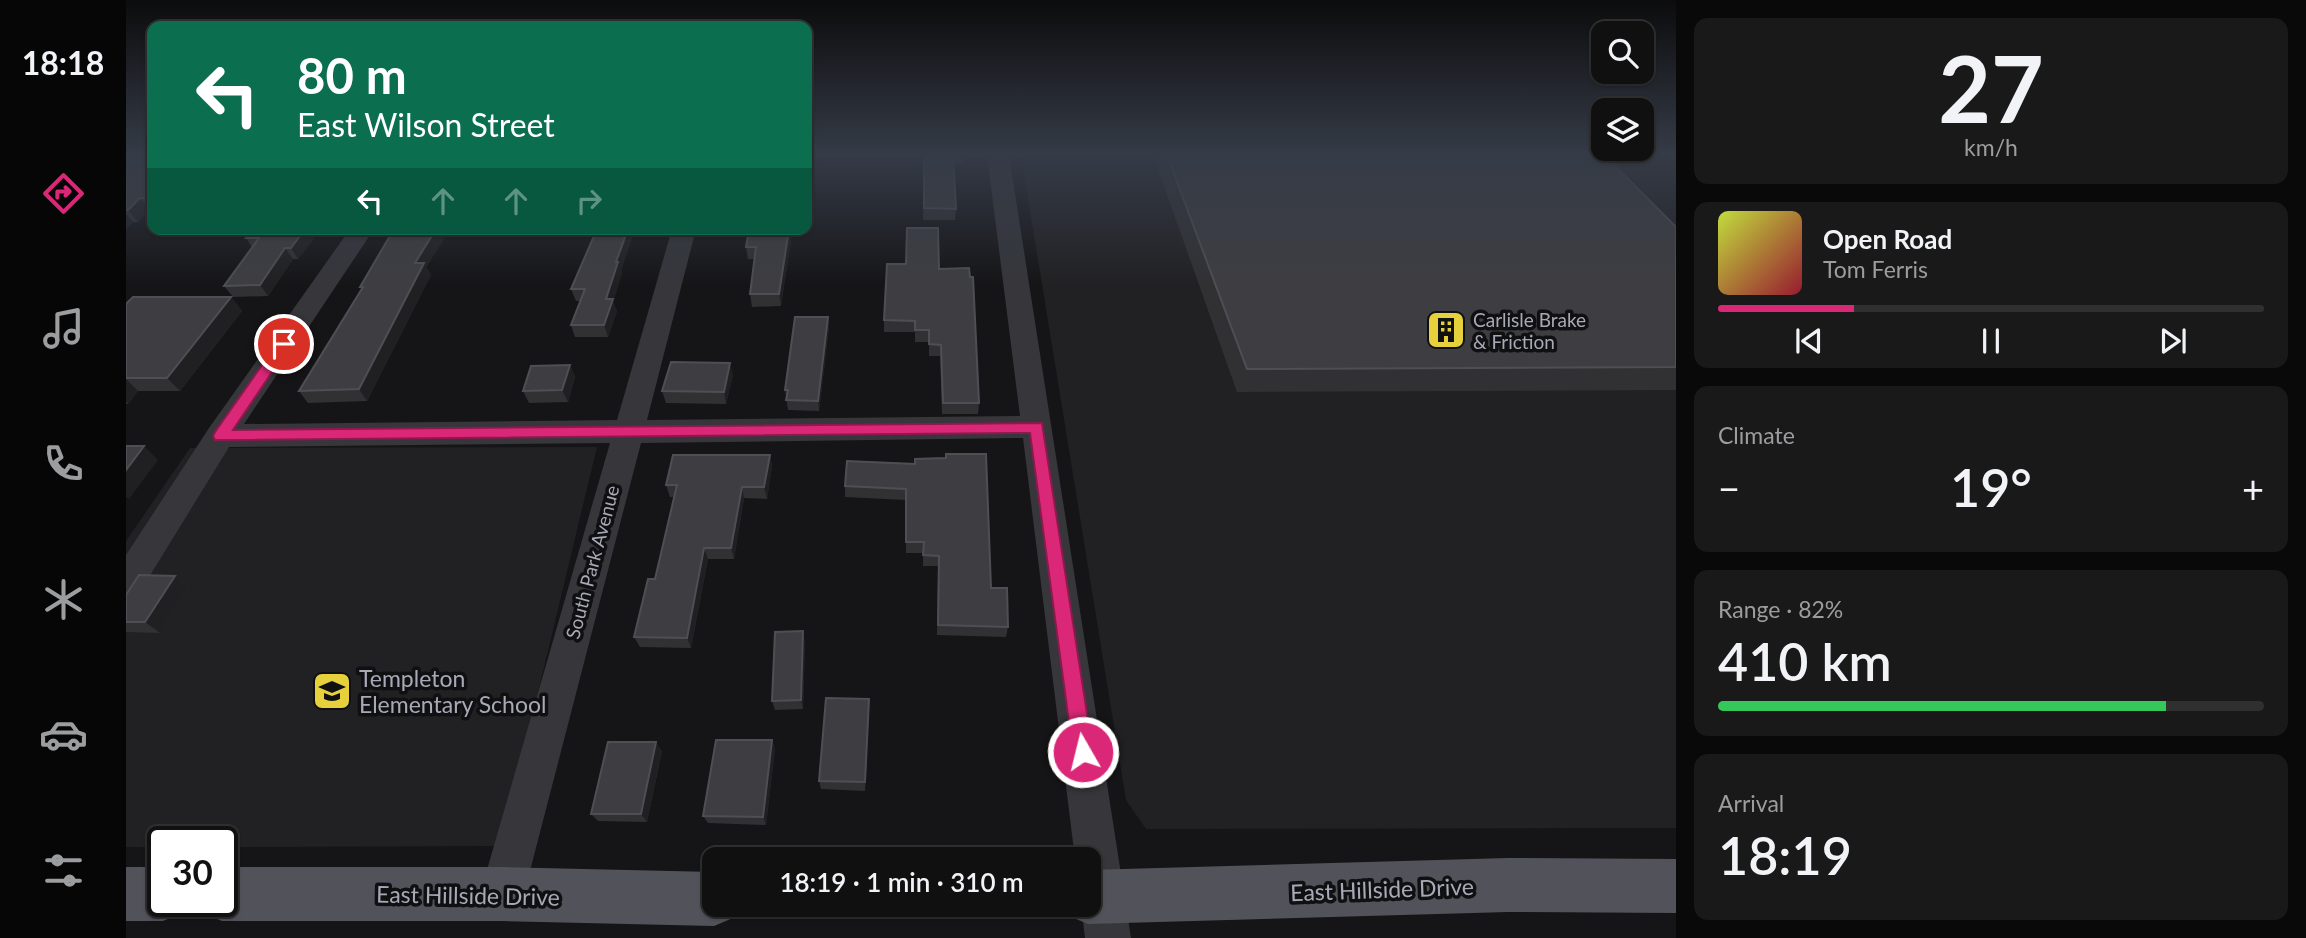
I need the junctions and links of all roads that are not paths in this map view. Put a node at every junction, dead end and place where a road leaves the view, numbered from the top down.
1 (1004, 199) edge
2 (358, 235) edge
3 (682, 235) edge
4 (1037, 427) junction
5 (627, 433) junction
6 (220, 436) junction
7 (126, 584) edge
8 (1092, 847) edge
9 (1676, 886) edge
10 (126, 894) edge
11 (147, 894) edge
12 (238, 894) edge
13 (502, 894) junction
14 (702, 899) edge
15 (1101, 910) edge

1 - 4 street
2 - 6 street
3 - 5 street, South Park Avenue
4 - 5 street
4 - 8 street
5 - 6 street
5 - 13 street, South Park Avenue
6 - 7 street
9 - 15 main road, East Hillside Drive
10 - 11 main road
12 - 13 main road, East Hillside Drive
13 - 14 main road, East Hillside Drive

